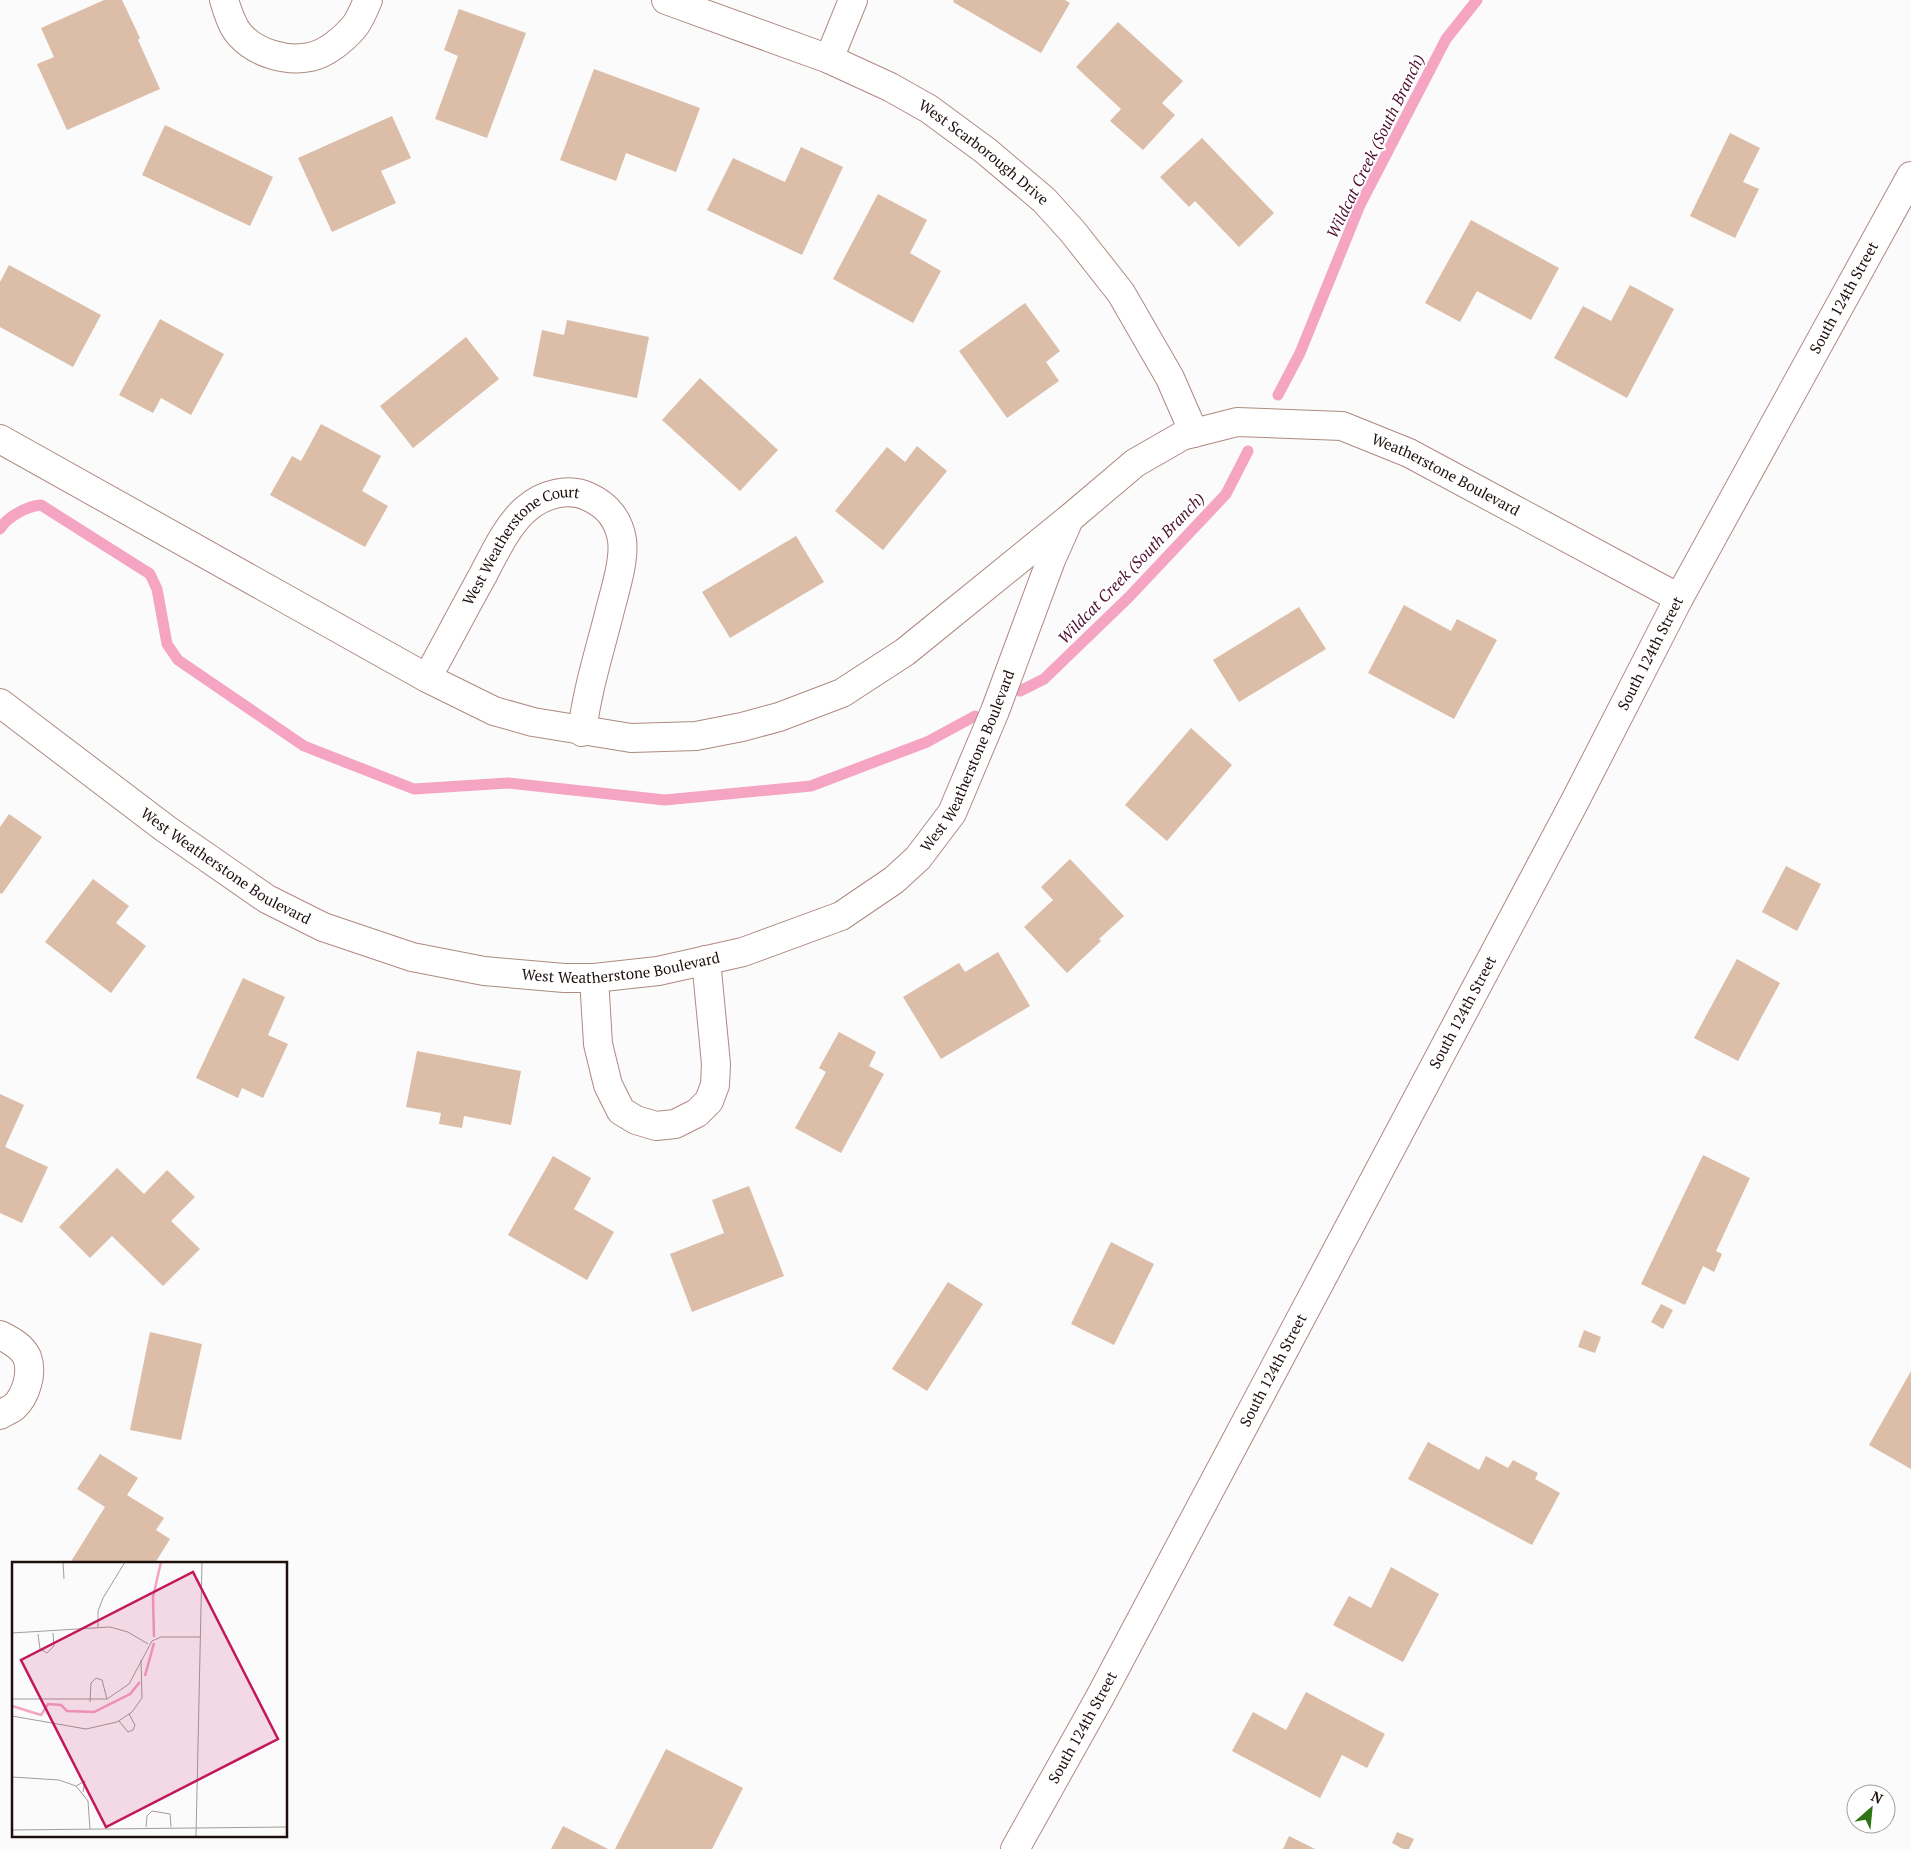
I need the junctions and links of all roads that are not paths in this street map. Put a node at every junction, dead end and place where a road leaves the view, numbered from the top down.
1 (224, 0) edge
2 (368, 0) edge
3 (666, 0) edge
4 (853, 0) edge
5 (829, 59) junction
6 (1911, 176) edge
7 (1194, 433) junction
8 (0, 439) edge
9 (1070, 518) junction
10 (1679, 598) junction
11 (427, 678) junction
12 (0, 703) edge
13 (582, 732) junction
14 (706, 960) junction
15 (594, 978) junction
16 (0, 1335) edge
17 (0, 1414) edge
18 (1015, 1849) edge

1 - 2 street
3 - 5 street, West Scarborough Drive
4 - 5 street
5 - 7 street, West Scarborough Drive
6 - 10 street, South 124th Street
7 - 9 street, West Weatherstone Boulevard
7 - 10 street, Weatherstone Boulevard
8 - 11 street, West Weatherstone Boulevard
9 - 13 street, West Weatherstone Boulevard
9 - 14 street, West Weatherstone Boulevard
10 - 18 street, South 124th Street
11 - 13 street, West Weatherstone Boulevard
11 - 13 street, West Weatherstone Court
12 - 15 street, West Weatherstone Boulevard
14 - 15 street, West Weatherstone Boulevard
14 - 15 street
16 - 17 street

